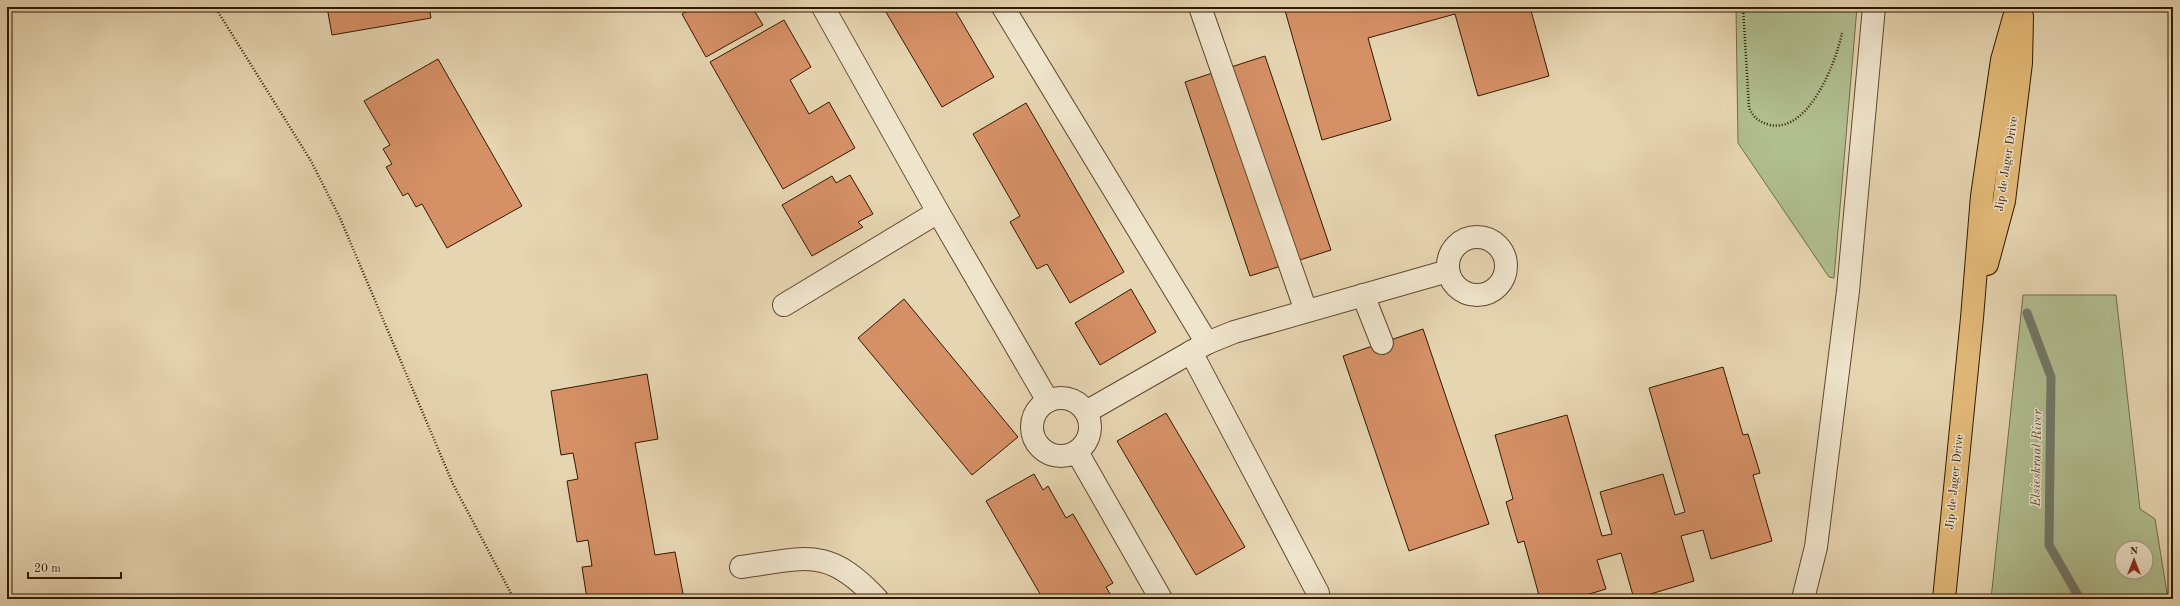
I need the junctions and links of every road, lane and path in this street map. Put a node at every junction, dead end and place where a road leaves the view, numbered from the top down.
1 (215, 7) edge
2 (823, 7) edge
3 (1003, 7) edge
4 (1200, 7) edge
5 (1743, 7) edge
6 (1874, 7) edge
7 (2017, 7) edge
8 (2022, 7) edge
9 (1843, 30) dead end
10 (938, 212) junction
11 (1448, 271) dead end
12 (1363, 295) junction
13 (784, 305) dead end
14 (1306, 311) junction
15 (1972, 318) junction
16 (1382, 343) dead end
17 (1199, 348) junction
18 (1048, 401) junction
19 (1086, 412) junction
20 (1077, 452) junction
21 (741, 567) dead end
22 (1318, 593) dead end
23 (514, 599) edge
24 (877, 599) edge
25 (1161, 599) edge
26 (1803, 599) edge
27 (1944, 599) edge

1 - 23 path
2 - 10 lane
3 - 17 lane
4 - 14 lane
5 - 9 path
6 - 26 lane
7 - 15 main road, Jip de Jager Drive
8 - 15 main road, Jip de Jager Drive
10 - 13 lane
10 - 18 lane
11 - 12 lane
12 - 14 lane
12 - 16 lane
14 - 17 lane
15 - 27 main road, Jip de Jager Drive
17 - 19 lane
17 - 22 lane
18 - 19 lane
18 - 20 lane
19 - 20 lane
20 - 25 lane
21 - 24 lane

